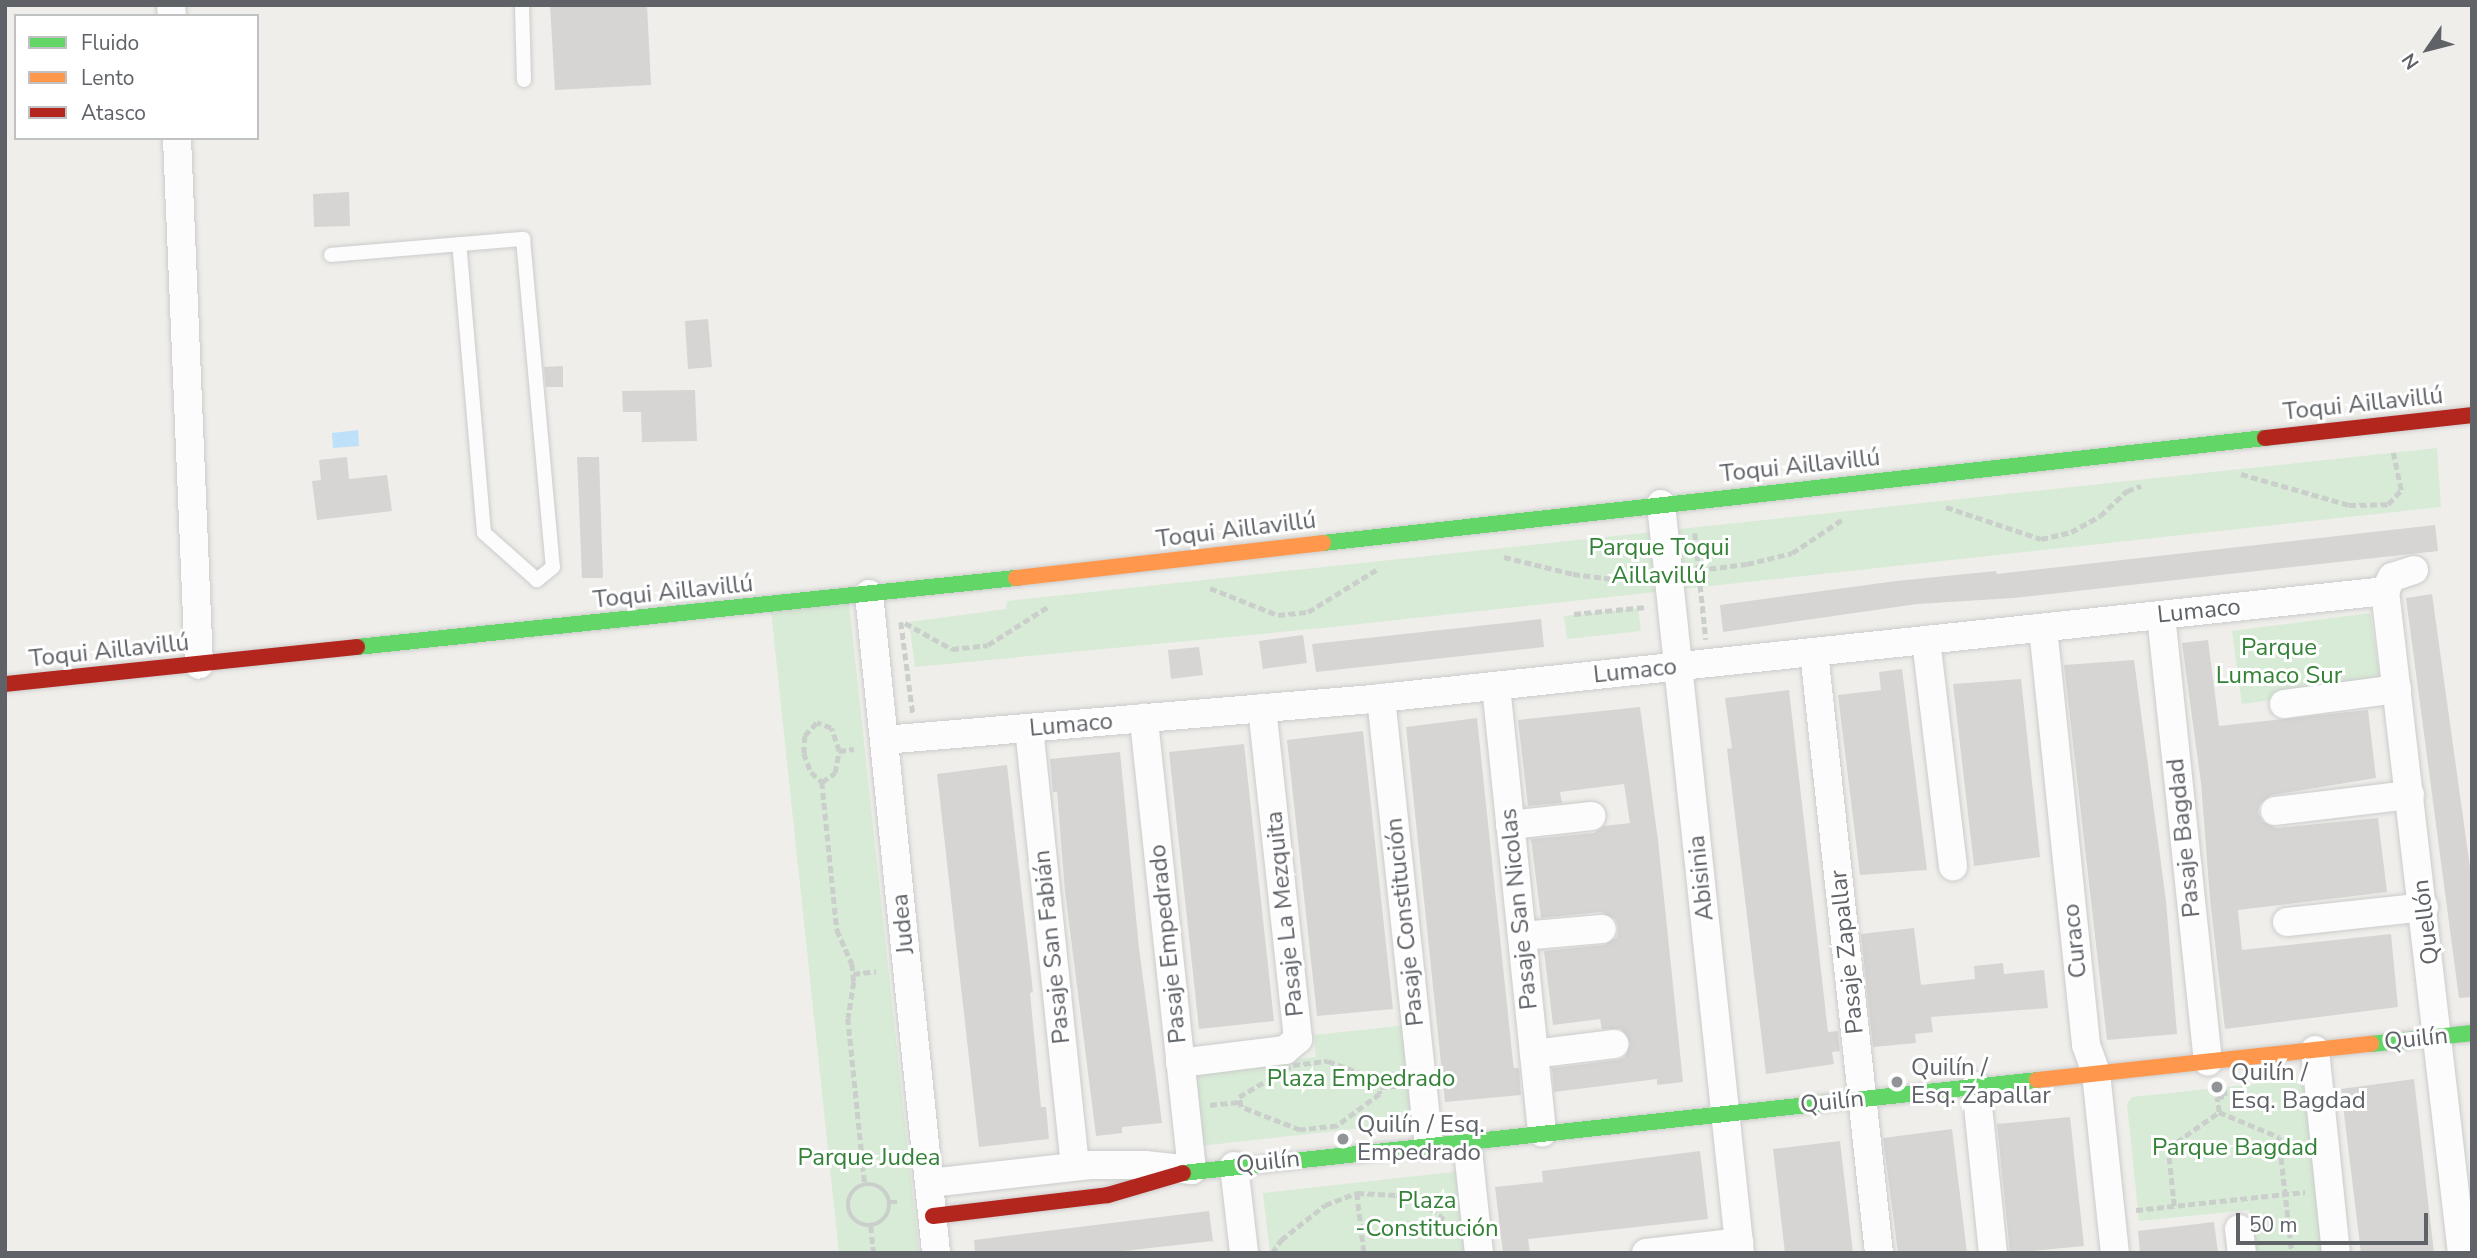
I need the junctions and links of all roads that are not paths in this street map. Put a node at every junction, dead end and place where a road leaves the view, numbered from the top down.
1 (522, 5) edge
2 (524, 80) dead end
3 (177, 140) edge
4 (459, 244) junction
5 (331, 256) dead end
6 (2472, 415) edge
7 (1661, 504) junction
8 (2414, 570) dead end
9 (2385, 591) junction
10 (869, 594) junction
11 (2161, 615) junction
12 (2043, 628) junction
13 (1926, 640) junction
14 (1814, 652) junction
15 (199, 665) junction
16 (1678, 666) junction
17 (5, 684) edge
18 (1496, 686) junction
19 (2397, 690) junction
20 (1381, 698) junction
21 (2284, 704) dead end
22 (1262, 708) junction
23 (1144, 719) junction
24 (1029, 728) junction
25 (884, 740) junction
26 (2410, 795) junction
27 (2275, 811) dead end
28 (1592, 816) dead end
29 (1510, 825) junction
30 (1953, 866) dead end
31 (2424, 907) junction
32 (2287, 922) dead end
33 (1602, 929) dead end
34 (1522, 936) junction
35 (2472, 1033) edge
36 (2440, 1037) junction
37 (1614, 1044) dead end
38 (2315, 1050) junction
39 (1534, 1054) junction
40 (1180, 1063) junction
41 (2215, 1070) junction
42 (2096, 1073) junction
43 (1976, 1086) junction
44 (1863, 1099) junction
45 (1726, 1113) junction
46 (1542, 1133) junction
47 (1466, 1141) junction
48 (1429, 1145) junction
49 (1075, 1166) junction
50 (1234, 1166) junction
51 (1192, 1170) junction
52 (930, 1183) junction
53 (933, 1216) junction
54 (1740, 1247) edge
55 (936, 1253) edge
56 (1244, 1253) edge
57 (1479, 1253) edge
58 (1646, 1253) edge
59 (1879, 1253) edge
60 (1993, 1253) edge
61 (2115, 1253) edge
62 (2336, 1253) edge
63 (2462, 1253) edge

1 - 2 lane
3 - 15 street
4 - 4 lane
4 - 5 lane
6 - 7 street, Toqui Aillavillú
7 - 10 street, Toqui Aillavillú
7 - 16 street, Abisinia
8 - 9 street
9 - 11 street, Lumaco
9 - 19 street, Quellón
10 - 15 street, Toqui Aillavillú
10 - 25 street, Judea
11 - 12 street, Lumaco
11 - 41 street, Pasaje Bagdad
12 - 13 street, Lumaco
12 - 42 street, Curaco
13 - 14 street, Lumaco
13 - 30 street
14 - 16 street, Lumaco
14 - 44 street, Pasaje Zapallar
15 - 17 street, Toqui Aillavillú
16 - 18 street, Lumaco
16 - 45 street, Abisinia
18 - 20 street, Lumaco
18 - 29 street, Pasaje San Nicolas
19 - 21 street
19 - 26 street, Quellón
20 - 22 street, Lumaco
20 - 48 street, Pasaje Constitución
22 - 23 street, Lumaco
22 - 40 street, Pasaje La Mezquita
23 - 24 street, Lumaco
23 - 40 street, Pasaje Empedrado
24 - 25 street, Lumaco
24 - 49 street, Pasaje San Fabián
25 - 52 street, Judea
26 - 27 street
26 - 31 street, Quellón
28 - 29 street
29 - 34 street, Pasaje San Nicolas
31 - 32 street
31 - 36 street, Quellón
33 - 34 street
34 - 39 street, Pasaje San Nicolas
35 - 36 street, Quilín
36 - 38 street, Quilín
36 - 63 street, Quellón
37 - 39 street
38 - 41 street, Quilín
38 - 62 street
39 - 46 street, Pasaje San Nicolas
40 - 51 street, Pasaje Empedrado
41 - 42 street, Quilín
42 - 43 street, Quilín
42 - 61 street, Curaco
43 - 44 street, Quilín
43 - 60 street
44 - 45 street, Quilín
44 - 59 street, Pasaje Zapallar
45 - 46 street, Quilín
45 - 54 street, Abisinia
46 - 47 street, Quilín
47 - 48 street, Quilín
47 - 57 street
48 - 50 street, Quilín
49 - 51 street, Quilín
49 - 52 street, Quilín
50 - 51 street, Quilín
50 - 56 street
51 - 53 street, Quilín
52 - 53 street, Judea
53 - 55 street, Judea
54 - 58 street

